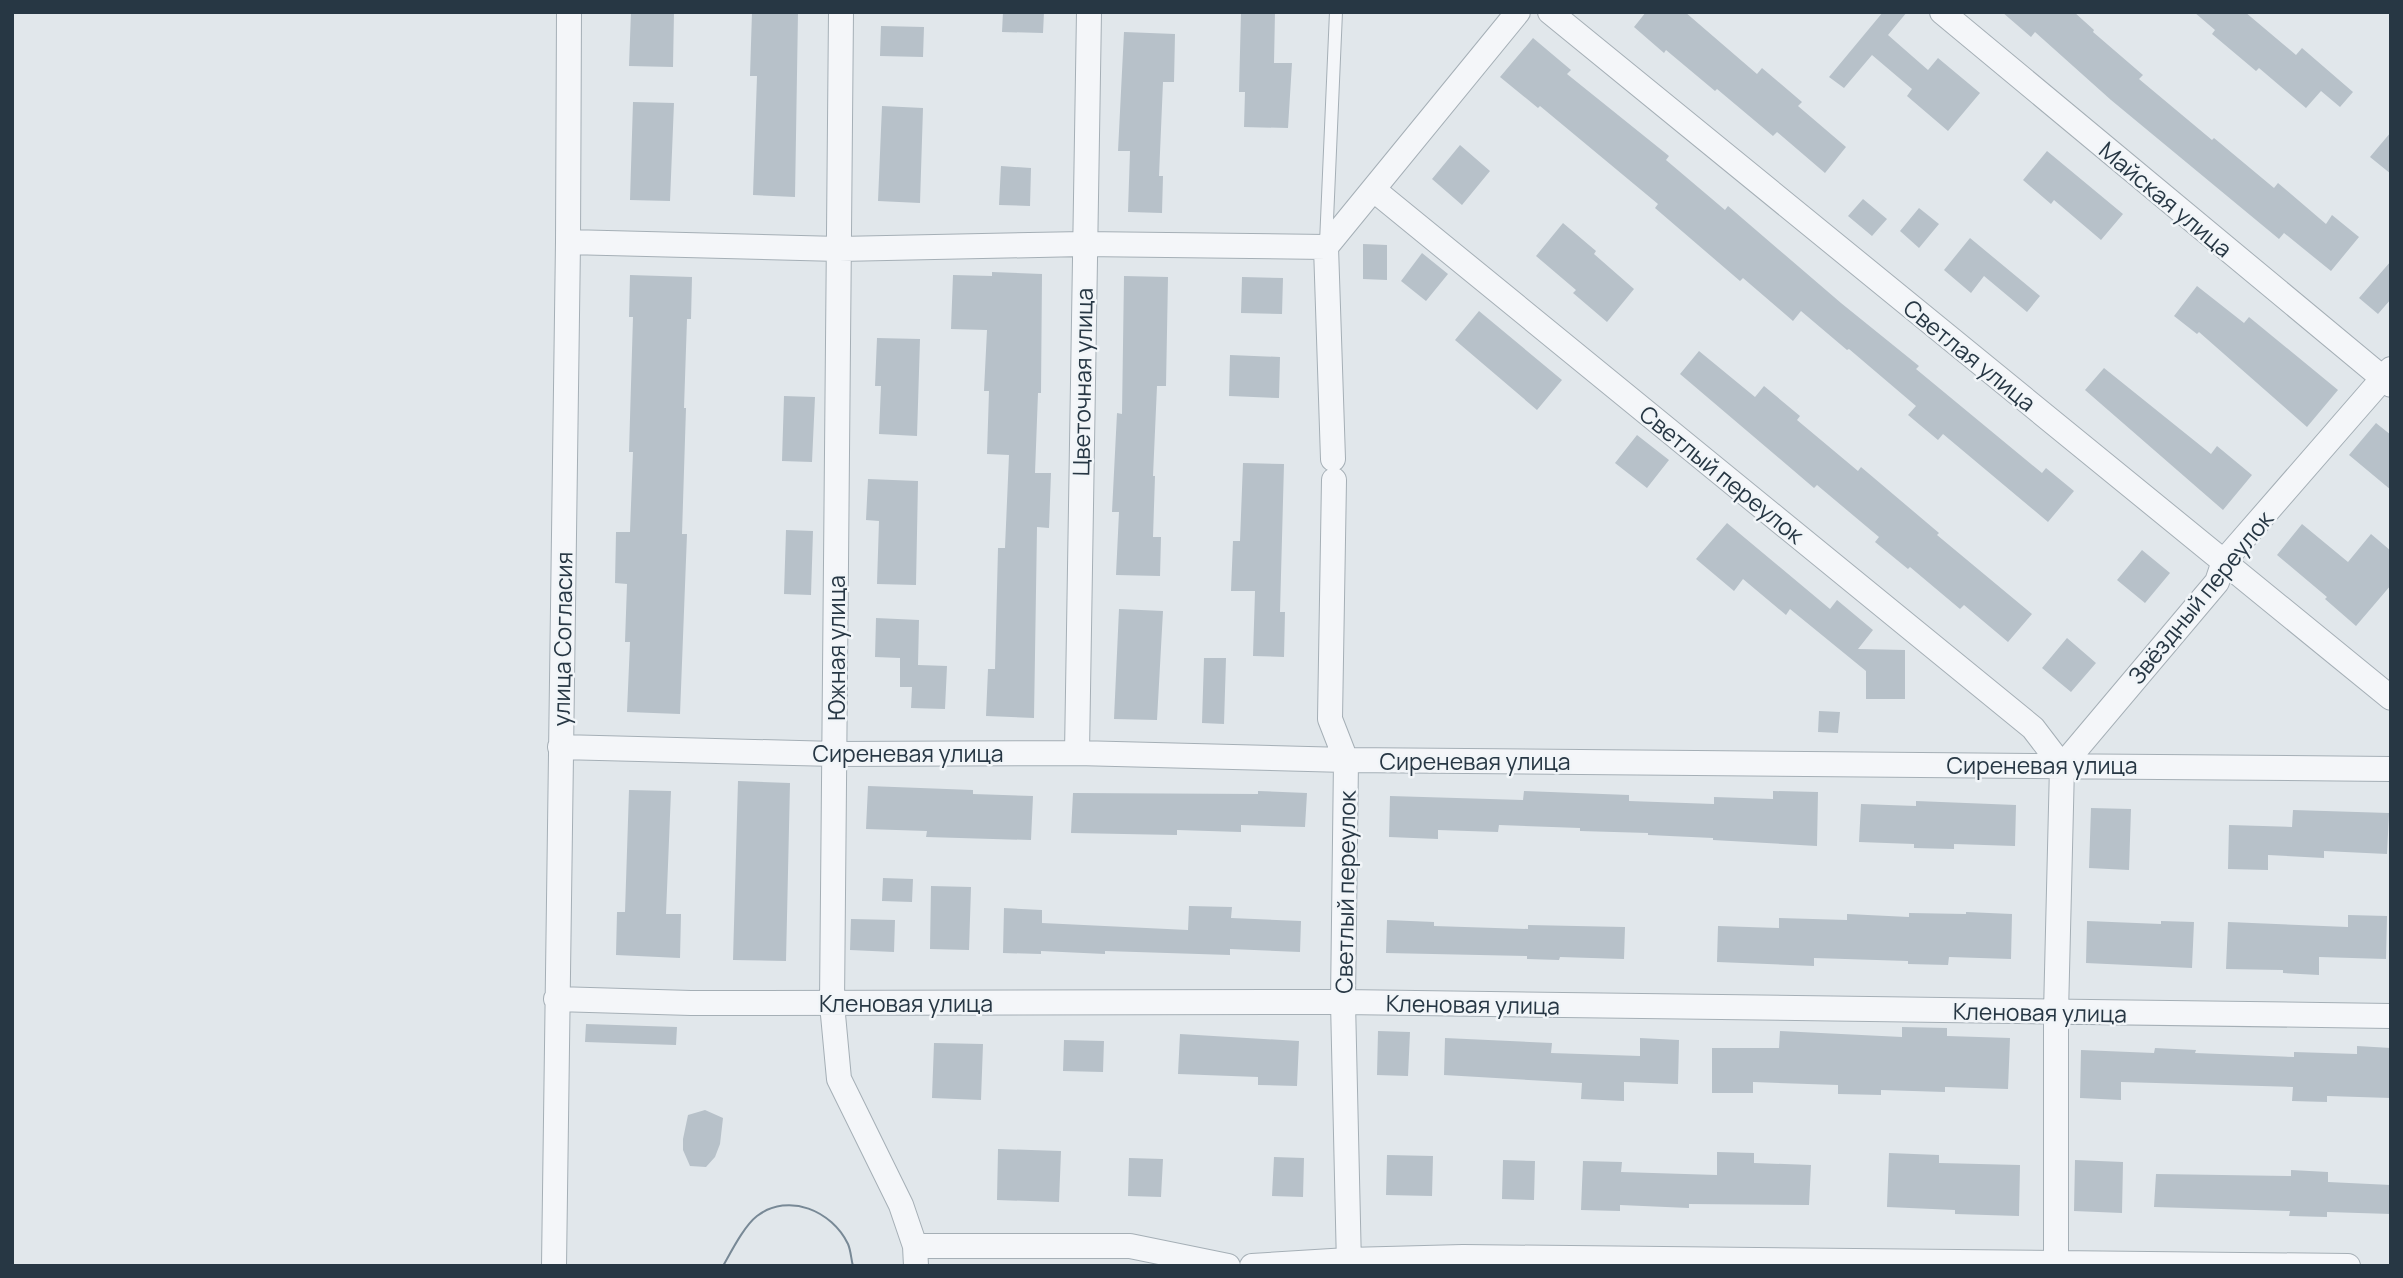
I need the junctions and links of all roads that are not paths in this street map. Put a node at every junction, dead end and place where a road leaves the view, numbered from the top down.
1 (569, 12) edge
2 (841, 12) edge
3 (1089, 12) edge
4 (1335, 12) edge
5 (1518, 12) edge
6 (1550, 12) edge
7 (1942, 12) edge
8 (1374, 190) junction
9 (568, 242) junction
10 (1083, 244) junction
11 (1326, 247) junction
12 (839, 249) junction
13 (2388, 378) edge
14 (2224, 561) junction
15 (2391, 698) edge
16 (560, 747) junction
17 (1077, 753) junction
18 (836, 754) junction
19 (1346, 760) junction
20 (2062, 765) junction
21 (2391, 769) edge
22 (556, 999) junction
23 (1343, 1002) junction
24 (832, 1004) junction
25 (2056, 1013) junction
26 (2391, 1016) edge
27 (915, 1256) edge
28 (1349, 1263) edge
29 (2056, 1264) edge
30 (554, 1266) edge
31 (1227, 1266) edge
32 (1252, 1266) edge
33 (2348, 1266) edge

1 - 9 street, улица Согласия
2 - 12 street, Южная улица
3 - 10 street, Цветочная улица
4 - 11 lane
5 - 8 street
6 - 14 street, Светлая улица
7 - 13 street, Майская улица
8 - 11 street
8 - 20 street, Светлый переулок
9 - 12 street
9 - 16 street, улица Согласия
10 - 11 street
10 - 12 street
10 - 17 street, Цветочная улица
11 - 19 street, Светлый переулок
12 - 18 street, Южная улица
13 - 14 street, Звёздный переулок
14 - 15 street, Светлая улица
14 - 20 street, Звёздный переулок
16 - 18 street, Сиреневая улица
16 - 22 street, улица Согласия
17 - 18 street, Сиреневая улица
17 - 19 street, Сиреневая улица
18 - 24 street, Южная улица
19 - 20 street, Сиреневая улица
19 - 23 street, Светлый переулок
20 - 21 street, Сиреневая улица
20 - 25 street
22 - 24 street, Кленовая улица
22 - 30 street, улица Согласия
23 - 24 street, Кленовая улица
23 - 25 street, Кленовая улица
23 - 28 street, Светлый переулок
24 - 27 street, Южная улица
25 - 26 street, Кленовая улица
25 - 29 street
27 - 31 street
28 - 29 street
28 - 32 street
29 - 33 street

